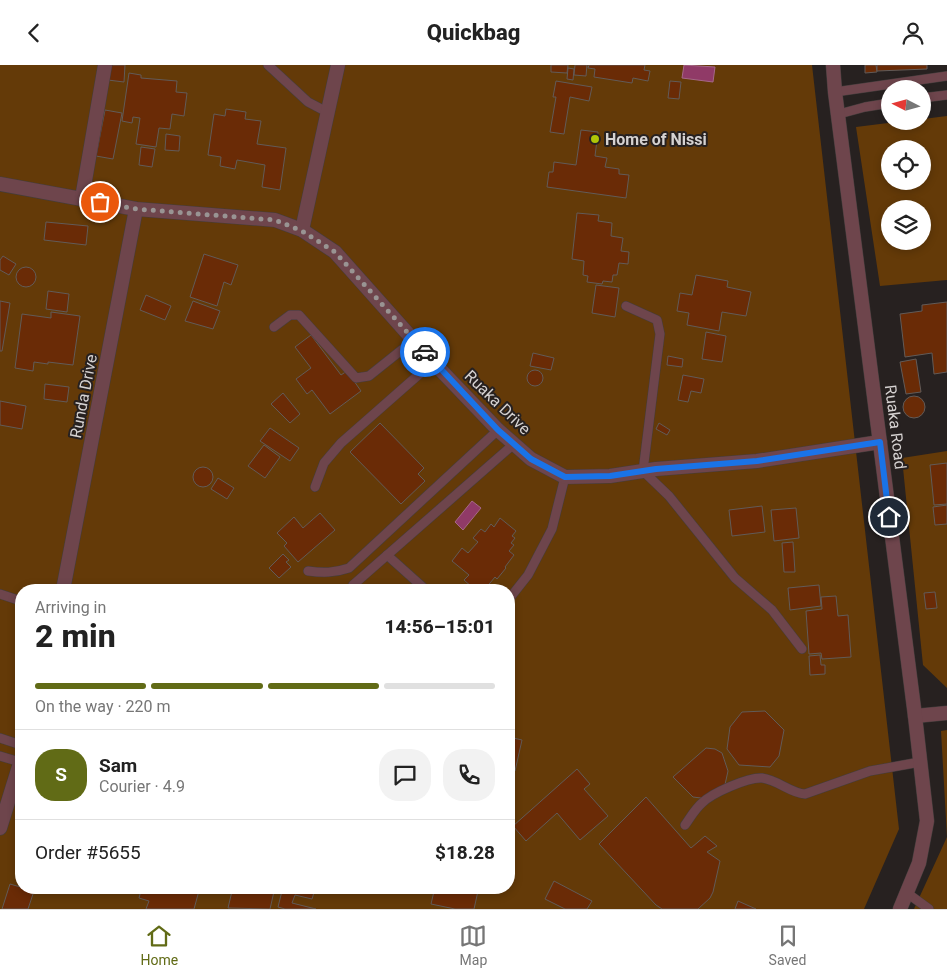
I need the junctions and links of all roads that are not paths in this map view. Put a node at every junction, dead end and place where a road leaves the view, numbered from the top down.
1 (104, 65) edge
2 (268, 65) edge
3 (338, 65) edge
4 (833, 65) edge
5 (947, 76) edge
6 (835, 92) junction
7 (947, 95) edge
8 (931, 98) edge
9 (881, 104) edge
10 (327, 112) junction
11 (838, 114) junction
12 (0, 184) edge
13 (82, 198) junction
14 (136, 209) junction
15 (302, 231) junction
16 (626, 306) dead end
17 (274, 327) dead end
18 (414, 340) junction
19 (433, 362) junction
20 (498, 430) junction
21 (880, 442) junction
22 (515, 443) junction
23 (644, 471) junction
24 (565, 477) junction
25 (316, 487) dead end
26 (388, 555) junction
27 (308, 571) dead end
28 (65, 584) edge
29 (354, 584) edge
30 (419, 584) edge
31 (515, 591) edge
32 (0, 594) edge
33 (15, 599) edge
34 (802, 649) dead end
35 (947, 713) edge
36 (915, 716) junction
37 (0, 738) edge
38 (15, 743) edge
39 (0, 756) edge
40 (15, 760) edge
41 (920, 762) junction
42 (15, 780) edge
43 (685, 825) dead end
44 (0, 828) edge
45 (908, 893) junction
46 (900, 909) edge
47 (929, 909) edge

1 - 13 street
2 - 10 lane
3 - 10 street
4 - 6 street, Ruaka Road
5 - 6 lane
6 - 11 street, Ruaka Road
7 - 8 lane
9 - 11 lane
10 - 15 street
11 - 21 street, Ruaka Road
12 - 13 street, Ruaka Drive
13 - 14 street, Ruaka Drive
14 - 15 street, Ruaka Drive
14 - 28 street, Runda Drive
15 - 18 street, Ruaka Drive
16 - 23 lane
17 - 18 lane
18 - 19 street, Ruaka Drive
19 - 20 street, Ruaka Drive
19 - 25 lane
20 - 22 street, Ruaka Drive
20 - 27 lane
21 - 23 street, Ruaka Drive
21 - 36 street, Ruaka Road
22 - 24 street, Ruaka Drive
22 - 26 lane
23 - 24 street, Ruaka Drive
23 - 34 lane
24 - 31 lane
26 - 29 lane
26 - 30 lane
32 - 33 lane
35 - 36 street
36 - 41 street, Ruaka Road
37 - 38 lane
39 - 40 lane
41 - 43 lane
41 - 45 street, Ruaka Road
42 - 44 street
45 - 46 street, Ruaka Road
45 - 47 lane

